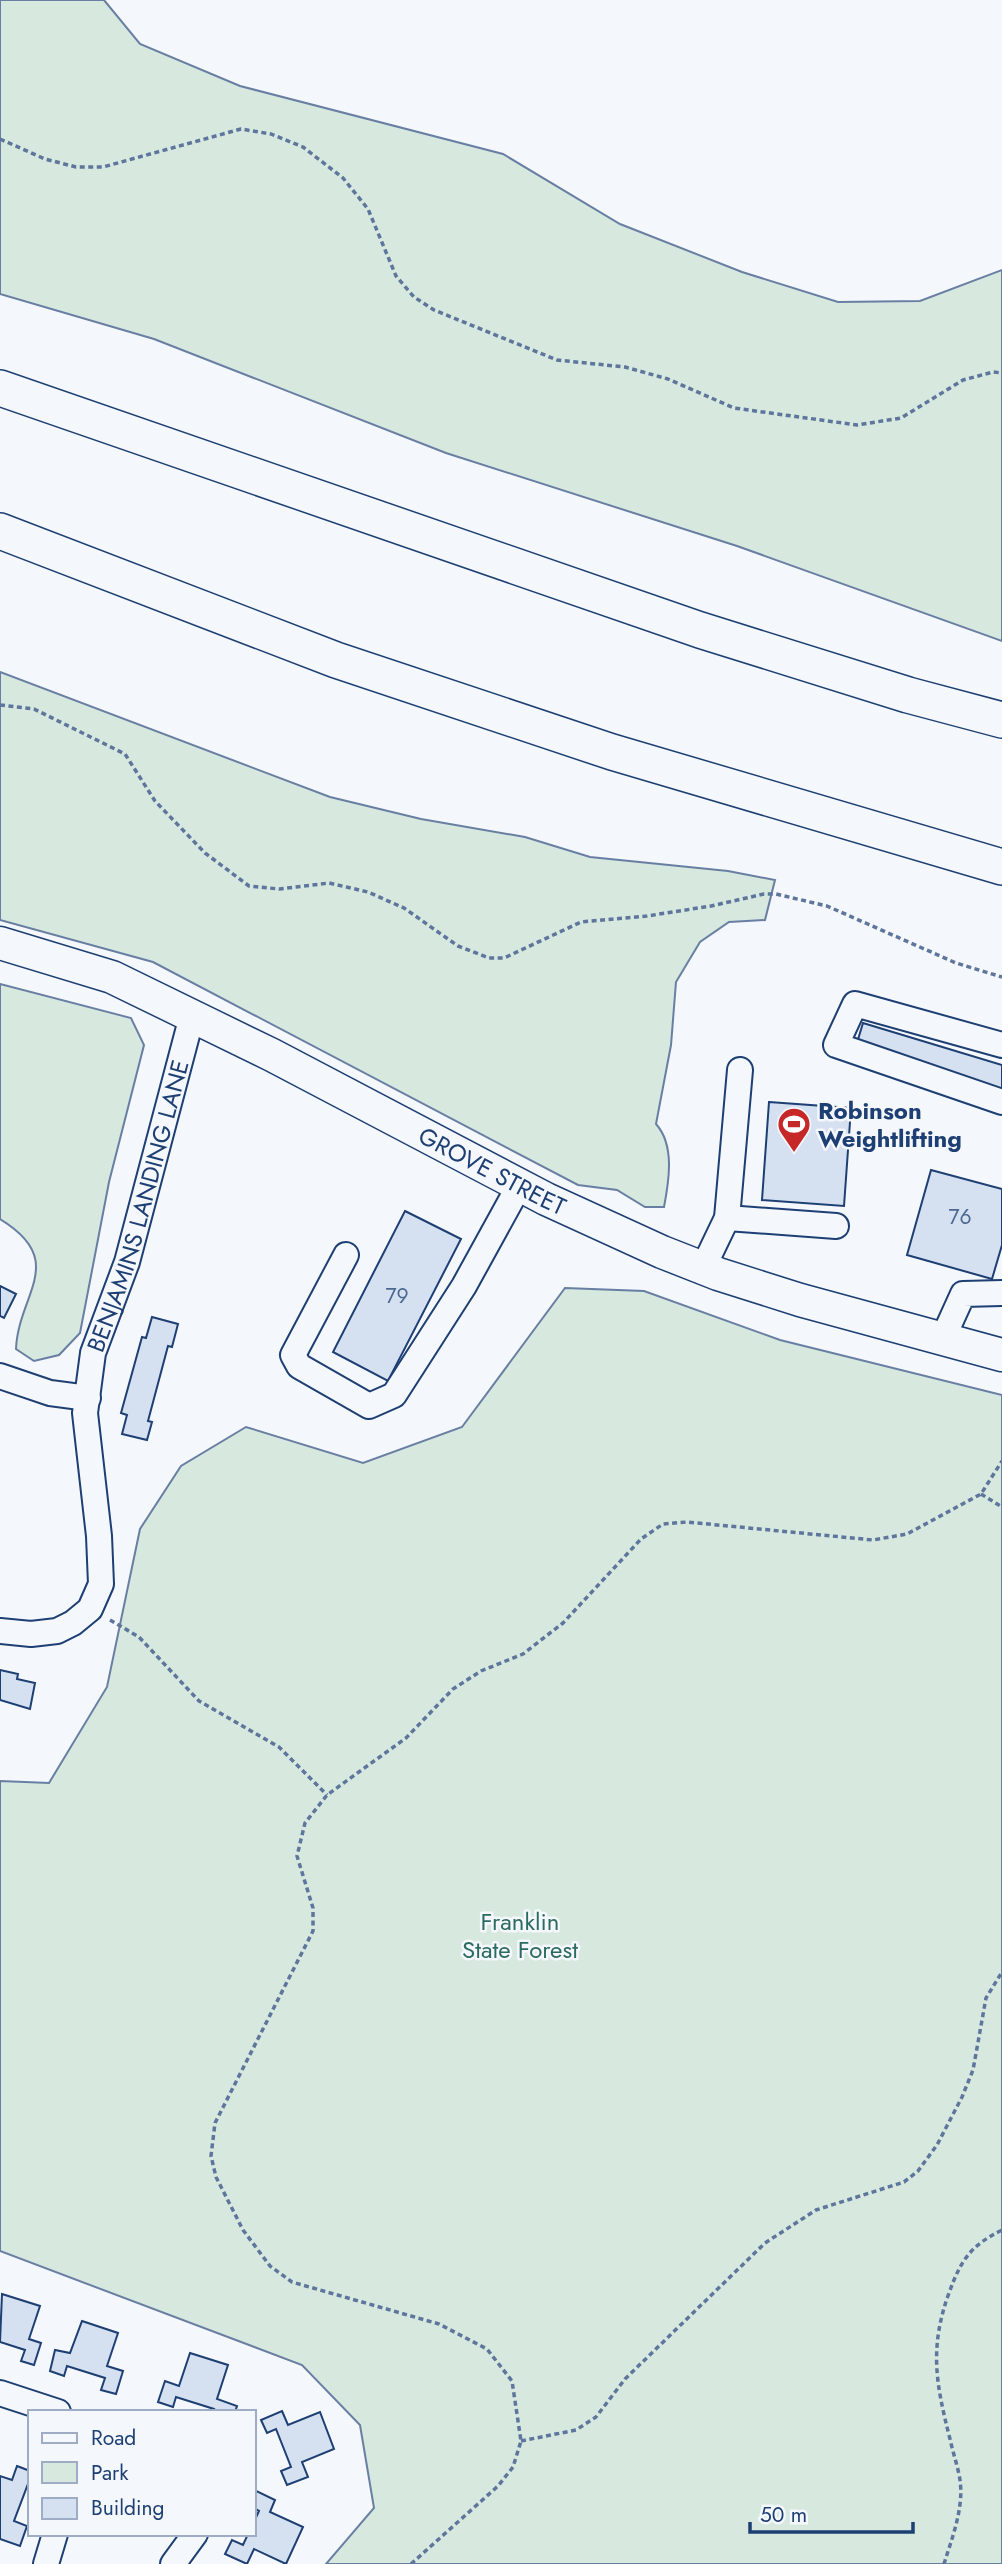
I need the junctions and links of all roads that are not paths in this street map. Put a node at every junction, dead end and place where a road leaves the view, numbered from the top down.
1 (0, 388) edge
2 (0, 531) edge
3 (1002, 720) edge
4 (1002, 867) edge
5 (0, 943) edge
6 (192, 1016) junction
7 (1002, 1045) edge
8 (740, 1070) dead end
9 (1002, 1102) edge
10 (519, 1186) junction
11 (727, 1218) junction
12 (836, 1226) dead end
13 (346, 1255) dead end
14 (703, 1268) junction
15 (1002, 1293) edge
16 (943, 1339) junction
17 (1002, 1355) edge
18 (0, 1376) edge
19 (88, 1398) junction
20 (0, 1631) edge
21 (0, 2393) edge
22 (52, 2410) edge
23 (54, 2536) edge
24 (194, 2536) edge
25 (46, 2564) edge
26 (173, 2564) edge

1 - 3 highway
2 - 4 highway
5 - 6 main road, GROVE STREET
6 - 10 main road, GROVE STREET
6 - 19 street, BENJAMINS LANDING LANE
7 - 9 street
8 - 11 street
10 - 13 street
10 - 14 main road, GROVE STREET
11 - 12 street
11 - 14 street
14 - 16 main road, GROVE STREET
15 - 16 street
16 - 17 main road, GROVE STREET
18 - 19 street
19 - 20 street, BENJAMINS LANDING LANE
21 - 22 street
23 - 25 street
24 - 26 street

